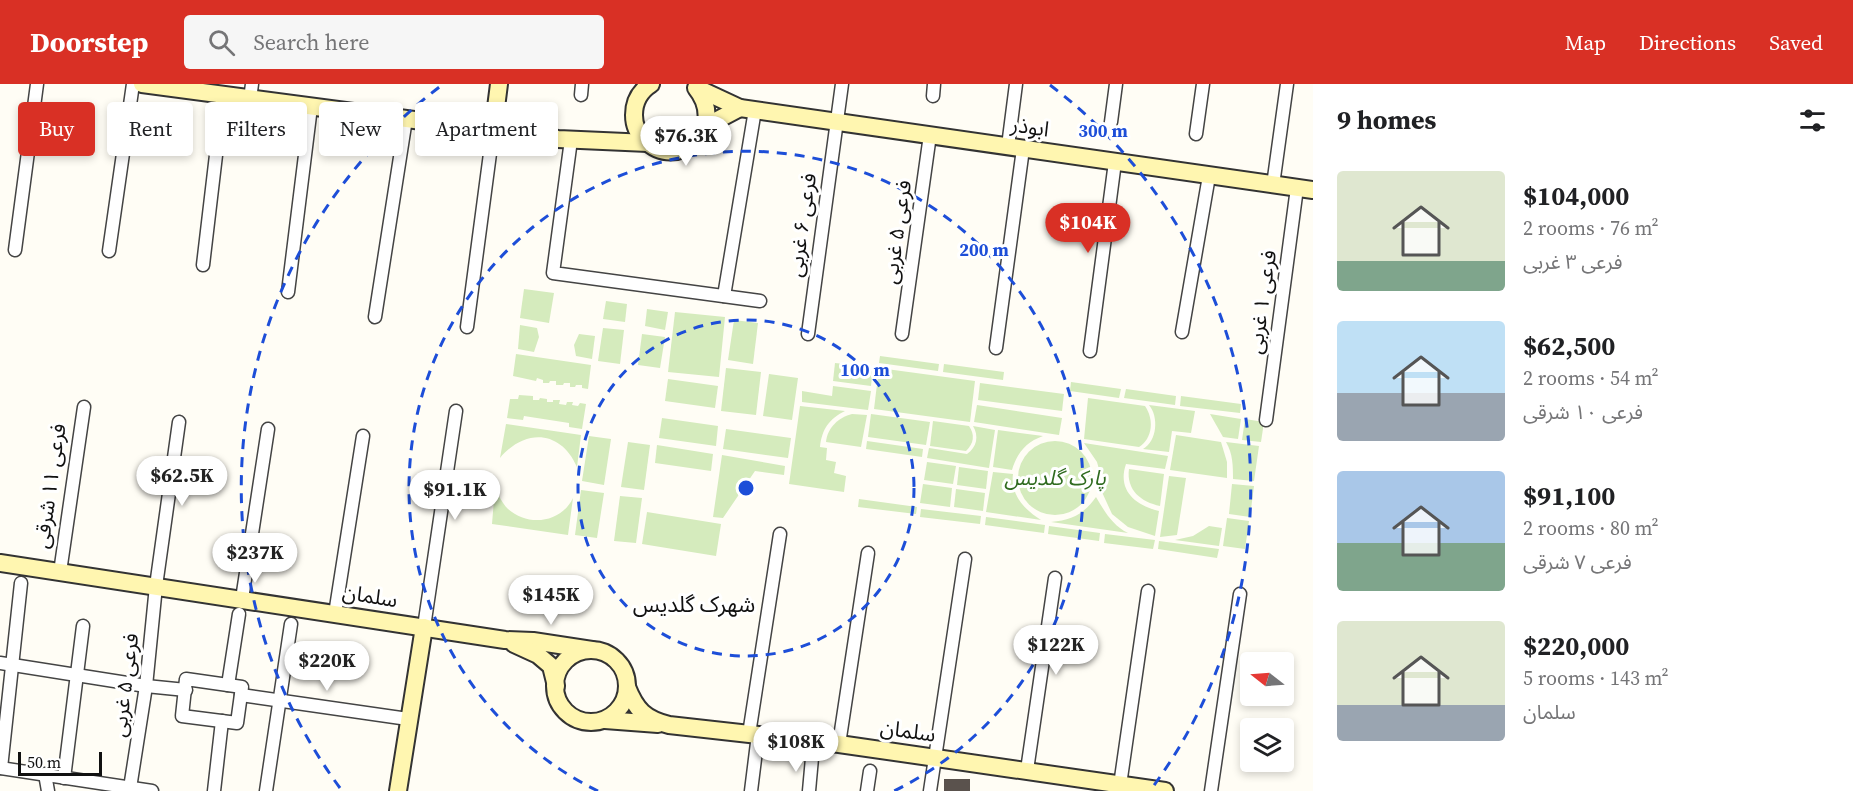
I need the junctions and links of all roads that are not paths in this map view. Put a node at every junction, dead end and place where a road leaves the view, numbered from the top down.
1 (37, 84) edge
2 (133, 84) edge
3 (142, 84) edge
4 (499, 84) edge
5 (651, 84) edge
6 (842, 84) edge
7 (1016, 84) edge
8 (1116, 84) edge
9 (1203, 84) edge
10 (1287, 84) edge
11 (694, 86) edge
12 (251, 92) edge
13 (223, 96) junction
14 (497, 102) edge
15 (311, 107) junction
16 (748, 109) junction
17 (634, 118) junction
18 (406, 120) junction
19 (415, 121) edge
20 (836, 122) junction
21 (1111, 122) dead end
22 (706, 126) junction
23 (1196, 134) dead end
24 (930, 135) junction
25 (558, 138) edge
26 (571, 140) junction
27 (597, 142) junction
28 (648, 143) junction
29 (1016, 147) junction
30 (490, 156) edge
31 (1115, 162) junction
32 (1209, 176) junction
33 (1273, 185) junction
34 (1305, 189) edge
35 (15, 250) dead end
36 (109, 250) dead end
37 (203, 265) dead end
38 (288, 292) dead end
39 (724, 296) junction
40 (760, 301) dead end
41 (375, 317) dead end
42 (467, 327) dead end
43 (1182, 332) dead end
44 (808, 334) dead end
45 (902, 334) dead end
46 (996, 348) dead end
47 (1090, 351) dead end
48 (84, 406) dead end
49 (456, 411) dead end
50 (1266, 420) dead end
51 (179, 422) dead end
52 (268, 429) dead end
53 (363, 436) dead end
54 (780, 534) dead end
55 (868, 553) dead end
56 (965, 559) dead end
57 (0, 563) edge
58 (60, 572) junction
59 (1055, 578) dead end
60 (21, 583) dead end
61 (156, 586) junction
62 (1148, 591) dead end
63 (1240, 594) dead end
64 (241, 607) junction
65 (335, 614) junction
66 (291, 624) dead end
67 (83, 626) dead end
68 (424, 627) junction
69 (505, 640) junction
70 (592, 650) junction
71 (6, 664) edge
72 (76, 675) junction
73 (228, 685) junction
74 (146, 686) junction
75 (555, 686) junction
76 (627, 687) junction
77 (186, 690) junction
78 (241, 695) junction
79 (279, 700) junction
80 (408, 719) junction
81 (605, 720) junction
82 (222, 721) junction
83 (669, 725) junction
84 (754, 735) junction
85 (840, 744) junction
86 (934, 757) junction
87 (813, 758) dead end
88 (0, 768) edge
89 (1028, 770) junction
90 (870, 771) dead end
91 (45, 774) junction
92 (64, 778) junction
93 (1120, 785) junction
94 (107, 788) edge
95 (130, 788) junction
96 (48, 791) edge
97 (152, 791) edge
98 (214, 791) edge
99 (266, 791) edge
100 (398, 791) edge
101 (751, 791) edge
102 (809, 791) edge
103 (867, 791) edge
104 (930, 791) edge
105 (1165, 791) edge
106 (1211, 791) edge

1 - 35 street
2 - 36 street
3 - 13 street
4 - 14 street
5 - 17 street
6 - 20 street, فرعی ۶ غربی
7 - 29 street
8 - 21 street
9 - 23 street
10 - 33 street
11 - 16 street, ابوذر
11 - 22 street
12 - 13 street
12 - 15 street
13 - 37 street
15 - 18 street
15 - 38 street
16 - 20 street, ابوذر
16 - 22 street
16 - 39 street
17 - 27 street
17 - 28 street
18 - 19 street
18 - 41 street
20 - 24 street, ابوذر
20 - 44 street, فرعی ۶ غربی
22 - 28 street
24 - 29 street, ابوذر
24 - 45 street, فرعی ۵ غربی
25 - 26 street
26 - 27 street
26 - 39 street
27 - 28 street
29 - 31 street, ابوذر
29 - 46 street
30 - 42 street
31 - 32 street, ابوذر
31 - 47 street
32 - 33 street, ابوذر
32 - 43 street
33 - 34 street, ابوذر
34 - 50 street, فرعی ۱ غربی
39 - 40 street
48 - 58 street, فرعی ۱۱ شرقی
49 - 68 street
51 - 61 street, فرعی ۵ غربی
52 - 64 street
53 - 65 street
54 - 84 street
55 - 85 street
56 - 86 street
57 - 58 street, سلمان
58 - 61 street, سلمان
59 - 89 street
60 - 71 street
61 - 64 street, سلمان
61 - 74 street, فرعی ۵ غربی
62 - 93 street
63 - 106 street
64 - 65 street, سلمان
64 - 73 street
65 - 68 street, سلمان
66 - 79 street
67 - 72 street
68 - 69 street, سلمان
68 - 80 street
69 - 70 street, سلمان
69 - 75 street
70 - 75 street
70 - 76 street
71 - 72 street
71 - 88 street
72 - 74 street
72 - 92 street
73 - 77 street
73 - 78 street
74 - 77 street
74 - 95 street, فرعی ۵ غربی
75 - 81 street
76 - 81 street
76 - 83 street, سلمان
77 - 82 street
78 - 79 street
78 - 82 street
79 - 80 street
79 - 99 street
80 - 100 street
81 - 83 street
82 - 98 street
83 - 84 street, سلمان
84 - 85 street, سلمان
84 - 101 street
85 - 86 street, سلمان
86 - 89 street, سلمان
86 - 104 street
87 - 102 street
88 - 91 street
89 - 93 street, سلمان
90 - 103 street
91 - 92 street
91 - 96 street
92 - 94 street
93 - 105 street, سلمان
94 - 95 street
95 - 97 street

